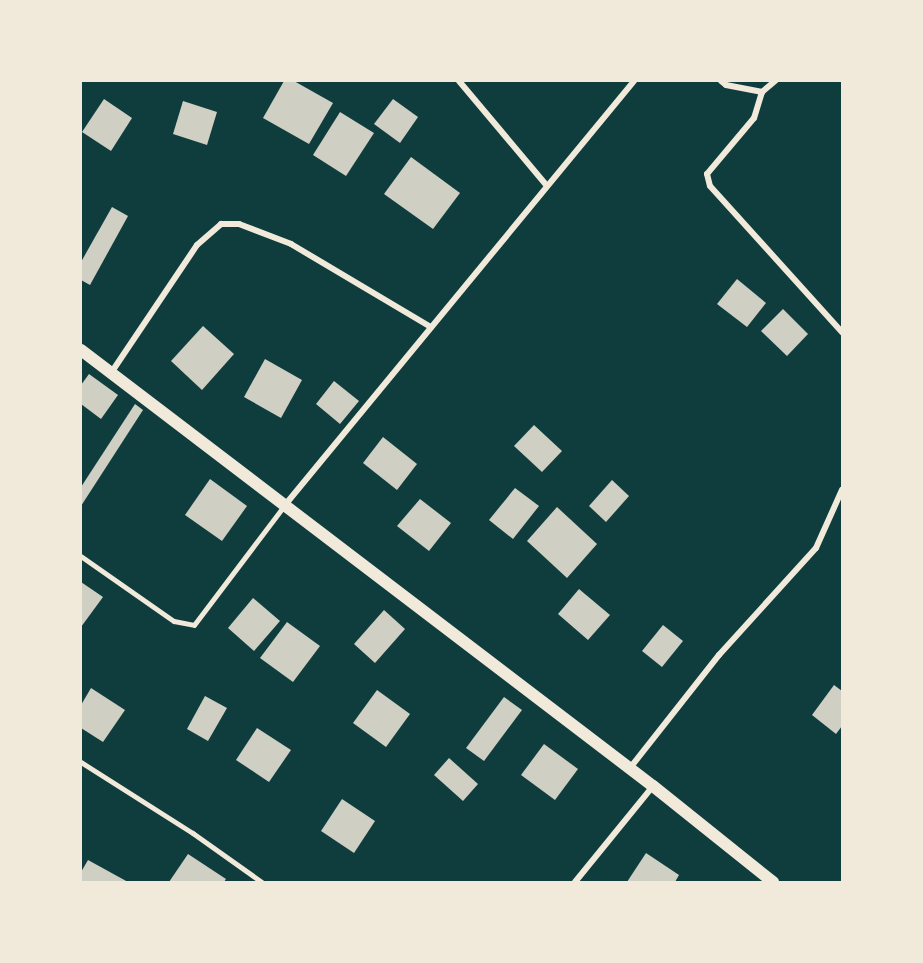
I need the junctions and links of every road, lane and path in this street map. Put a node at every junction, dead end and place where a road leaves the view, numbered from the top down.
1 (459, 81) edge
2 (634, 81) edge
3 (775, 81) edge
4 (723, 83) edge
5 (762, 92) junction
6 (547, 186) junction
7 (431, 327) junction
8 (842, 332) edge
9 (81, 350) edge
10 (111, 373) junction
11 (842, 490) edge
12 (285, 505) junction
13 (81, 556) edge
14 (81, 762) edge
15 (630, 768) junction
16 (653, 786) junction
17 (262, 882) edge
18 (575, 882) edge
19 (773, 882) edge

1 - 6 street
2 - 6 street
3 - 5 street
4 - 5 street
5 - 8 street
6 - 7 street
7 - 10 street
7 - 12 street
9 - 10 main road
10 - 12 main road
11 - 15 street
12 - 13 lane
12 - 15 main road
14 - 17 lane
15 - 16 main road
16 - 18 street
16 - 19 main road

